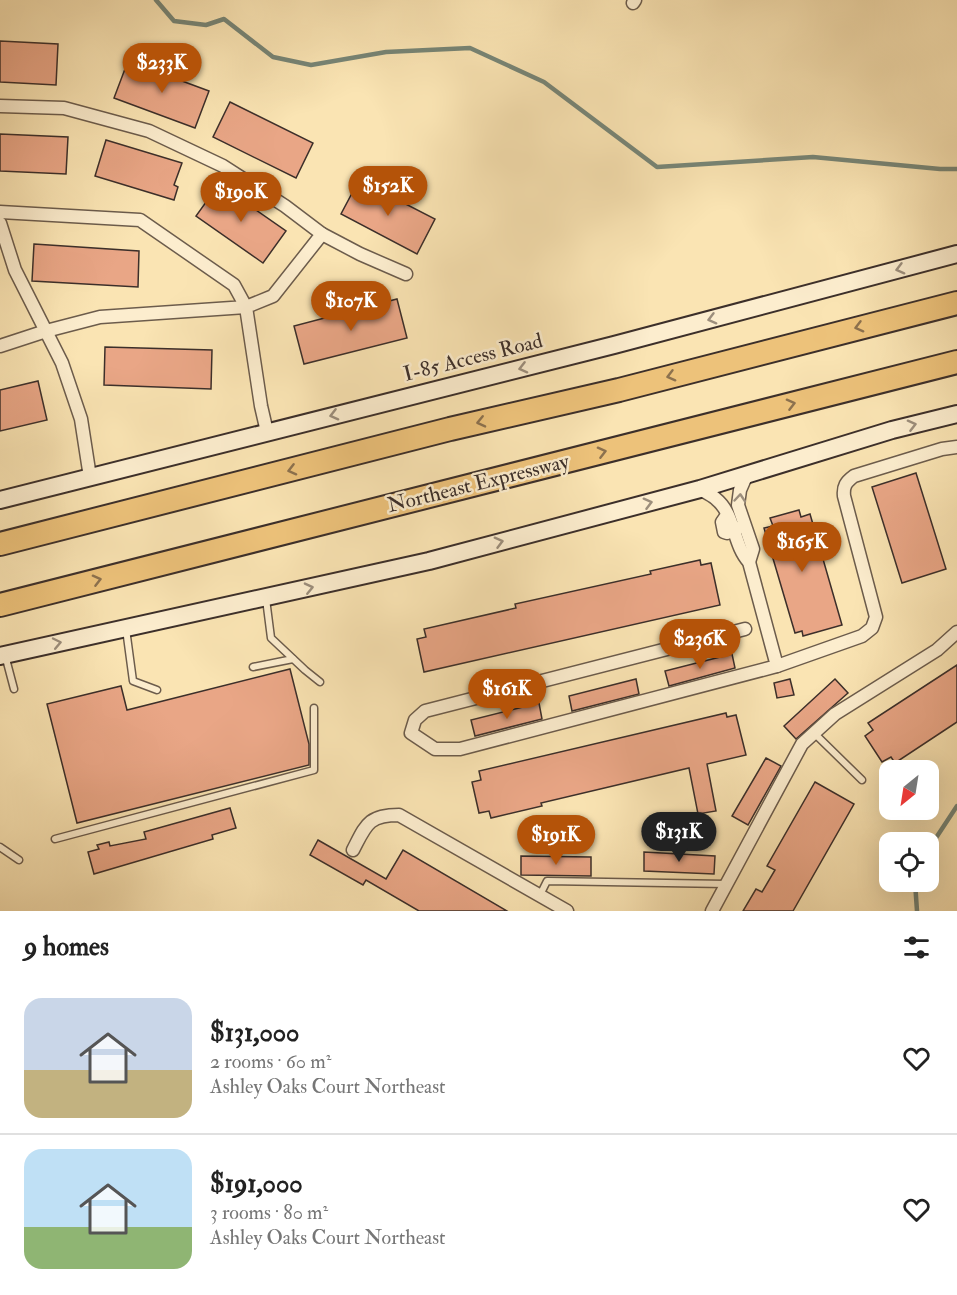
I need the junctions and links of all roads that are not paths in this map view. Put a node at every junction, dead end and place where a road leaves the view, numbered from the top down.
1 (0, 106) edge
2 (0, 212) edge
3 (0, 222) edge
4 (321, 234) junction
5 (957, 255) edge
6 (406, 274) dead end
7 (957, 303) edge
8 (246, 307) junction
9 (45, 331) junction
10 (0, 346) edge
11 (957, 362) edge
12 (957, 414) edge
13 (267, 432) junction
14 (957, 447) edge
15 (747, 474) junction
16 (90, 477) junction
17 (700, 489) junction
18 (0, 500) edge
19 (739, 528) junction
20 (0, 544) edge
21 (266, 598) junction
22 (0, 605) edge
23 (126, 628) junction
24 (745, 629) dead end
25 (957, 632) edge
26 (2, 655) edge
27 (293, 659) junction
28 (777, 666) junction
29 (253, 667) dead end
30 (320, 682) dead end
31 (14, 689) dead end
32 (157, 690) dead end
33 (314, 708) dead end
34 (814, 733) junction
35 (862, 780) dead end
36 (55, 839) dead end
37 (0, 847) edge
38 (353, 850) dead end
39 (19, 860) dead end
40 (726, 884) junction
41 (540, 896) junction
42 (567, 911) edge
43 (712, 911) edge

1 - 4 street
2 - 8 street
3 - 9 street
4 - 6 street
4 - 8 street
5 -> 13 main road, I-85 Access Road
7 -> 20 highway
8 - 9 street
8 - 13 street
9 - 10 street
9 - 16 street
22 -> 11 highway, Northeast Expressway
15 -> 12 main road
13 - 16 main road, I-85 Access Road
14 - 28 street
15 - 17 main road
19 -> 15 street
16 - 18 main road, I-85 Access Road
17 - 19 street
21 -> 17 main road
19 - 28 street
21 - 23 main road
21 - 27 lane
26 -> 23 main road
23 - 32 lane
24 - 28 street
25 - 34 street
26 - 31 lane
27 - 29 lane
27 - 30 lane
33 - 36 lane
34 - 35 lane
34 - 40 street
37 - 39 lane
38 - 41 street
40 - 41 lane
40 - 43 street
41 - 42 street

